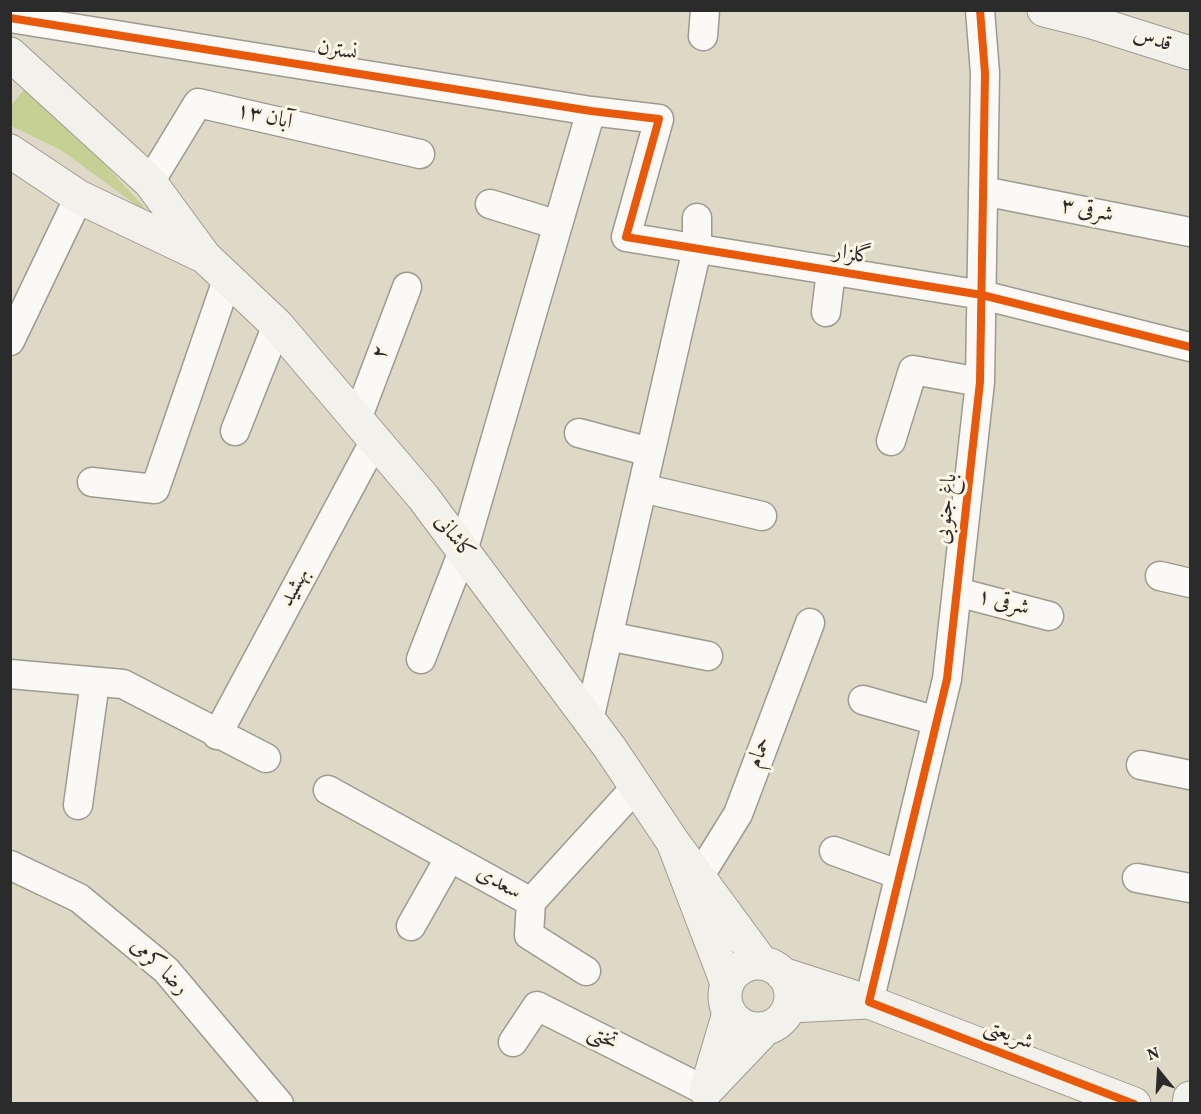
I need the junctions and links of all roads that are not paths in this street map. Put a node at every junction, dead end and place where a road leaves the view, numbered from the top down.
1 (980, 10) edge
2 (1044, 10) edge
3 (10, 18) edge
4 (1191, 53) edge
5 (10, 54) edge
6 (591, 111) junction
7 (659, 119) joint
8 (10, 151) edge
9 (420, 154) dead end
10 (150, 182) junction
11 (983, 191) junction
12 (79, 197) junction
13 (490, 204) dead end
14 (698, 218) dead end
15 (558, 225) junction
16 (1191, 232) edge
17 (697, 249) junction
18 (205, 256) junction
19 (831, 271) junction
20 (227, 279) junction
21 (407, 287) dead end
22 (982, 295) junction
23 (825, 312) dead end
24 (277, 325) junction
25 (10, 341) edge
26 (1191, 347) edge
27 (980, 382) junction
28 (366, 430) junction
29 (235, 431) dead end
30 (579, 433) dead end
31 (891, 441) dead end
32 (650, 452) junction
33 (92, 482) dead end
34 (642, 488) junction
35 (762, 516) dead end
36 (462, 550) junction
37 (1160, 576) dead end
38 (1191, 583) edge
39 (957, 592) junction
40 (1049, 616) dead end
41 (810, 623) dead end
42 (608, 636) junction
43 (708, 656) dead end
44 (421, 659) dead end
45 (10, 674) edge
46 (95, 682) junction
47 (863, 700) dead end
48 (589, 720) junction
49 (937, 721) junction
50 (217, 735) junction
51 (266, 758) dead end
52 (1141, 765) dead end
53 (1191, 775) edge
54 (636, 787) junction
55 (328, 790) dead end
56 (78, 804) dead end
57 (673, 842) junction
58 (834, 851) dead end
59 (450, 857) junction
60 (10, 865) edge
61 (900, 874) junction
62 (699, 877) junction
63 (1137, 878) dead end
64 (1191, 888) edge
65 (531, 902) junction
66 (411, 926) dead end
67 (772, 968) junction
68 (586, 971) dead end
69 (728, 998) junction
70 (869, 1002) junction
71 (790, 1006) junction
72 (765, 1029) junction
73 (513, 1042) dead end
74 (703, 1097) edge
75 (1191, 1098) edge
76 (279, 1104) edge
77 (1134, 1104) edge
78 (1189, 1104) edge

1 - 11 street, باغ جنوبی
2 - 4 street, قدس
3 - 6 street, نسترن
5 - 10 street
6 - 7 street, نسترن
6 - 15 street
7 - 17 street, گلزار
8 - 12 street
9 - 10 street, ۱۳ آبان
10 - 18 street
11 - 16 street, ۳ شرقی
11 - 22 street, باغ جنوبی
12 - 18 street
12 - 25 street
13 - 15 street
14 - 17 street
15 - 36 street
17 - 19 street, گلزار
17 - 32 street
18 - 20 street, کاشانی
19 - 22 street, گلزار
19 - 23 street
20 - 24 street, کاشانی
20 - 33 street
21 - 28 street, ۲
22 - 26 street, گلزار
22 - 27 street, باغ جنوبی
24 - 28 street, کاشانی
24 - 29 street
27 - 31 street
27 - 39 street, باغ جنوبی
28 - 36 street, کاشانی
28 - 50 street, بهشید
30 - 32 street
32 - 34 street
34 - 35 street
34 - 42 street
36 - 44 street
36 - 48 street, کاشانی
37 - 38 street
39 - 40 street, ۱ شرقی
39 - 49 street, باغ جنوبی
41 - 62 street, حمام
42 - 43 street
42 - 48 street
45 - 46 street
46 - 50 street
46 - 56 street
47 - 49 street
48 - 54 street, کاشانی
49 - 61 street, باغ جنوبی
50 - 51 street
52 - 53 street
54 - 57 street, کاشانی
54 - 65 street, سعدی
55 - 59 street, سعدی
57 - 62 street
57 - 69 street
58 - 61 street
59 - 65 street, سعدی
59 - 66 street
60 - 76 street, رضا کرمی
61 - 70 street, باغ جنوبی
62 - 67 street
63 - 64 street
65 - 68 street
67 - 69 street
67 - 70 street, شریعتی
67 - 71 street
69 - 72 street
69 - 74 street
70 - 71 street
70 - 77 street, شریعتی
71 - 72 street
72 - 74 street
73 - 74 street, تختی
75 - 78 street

